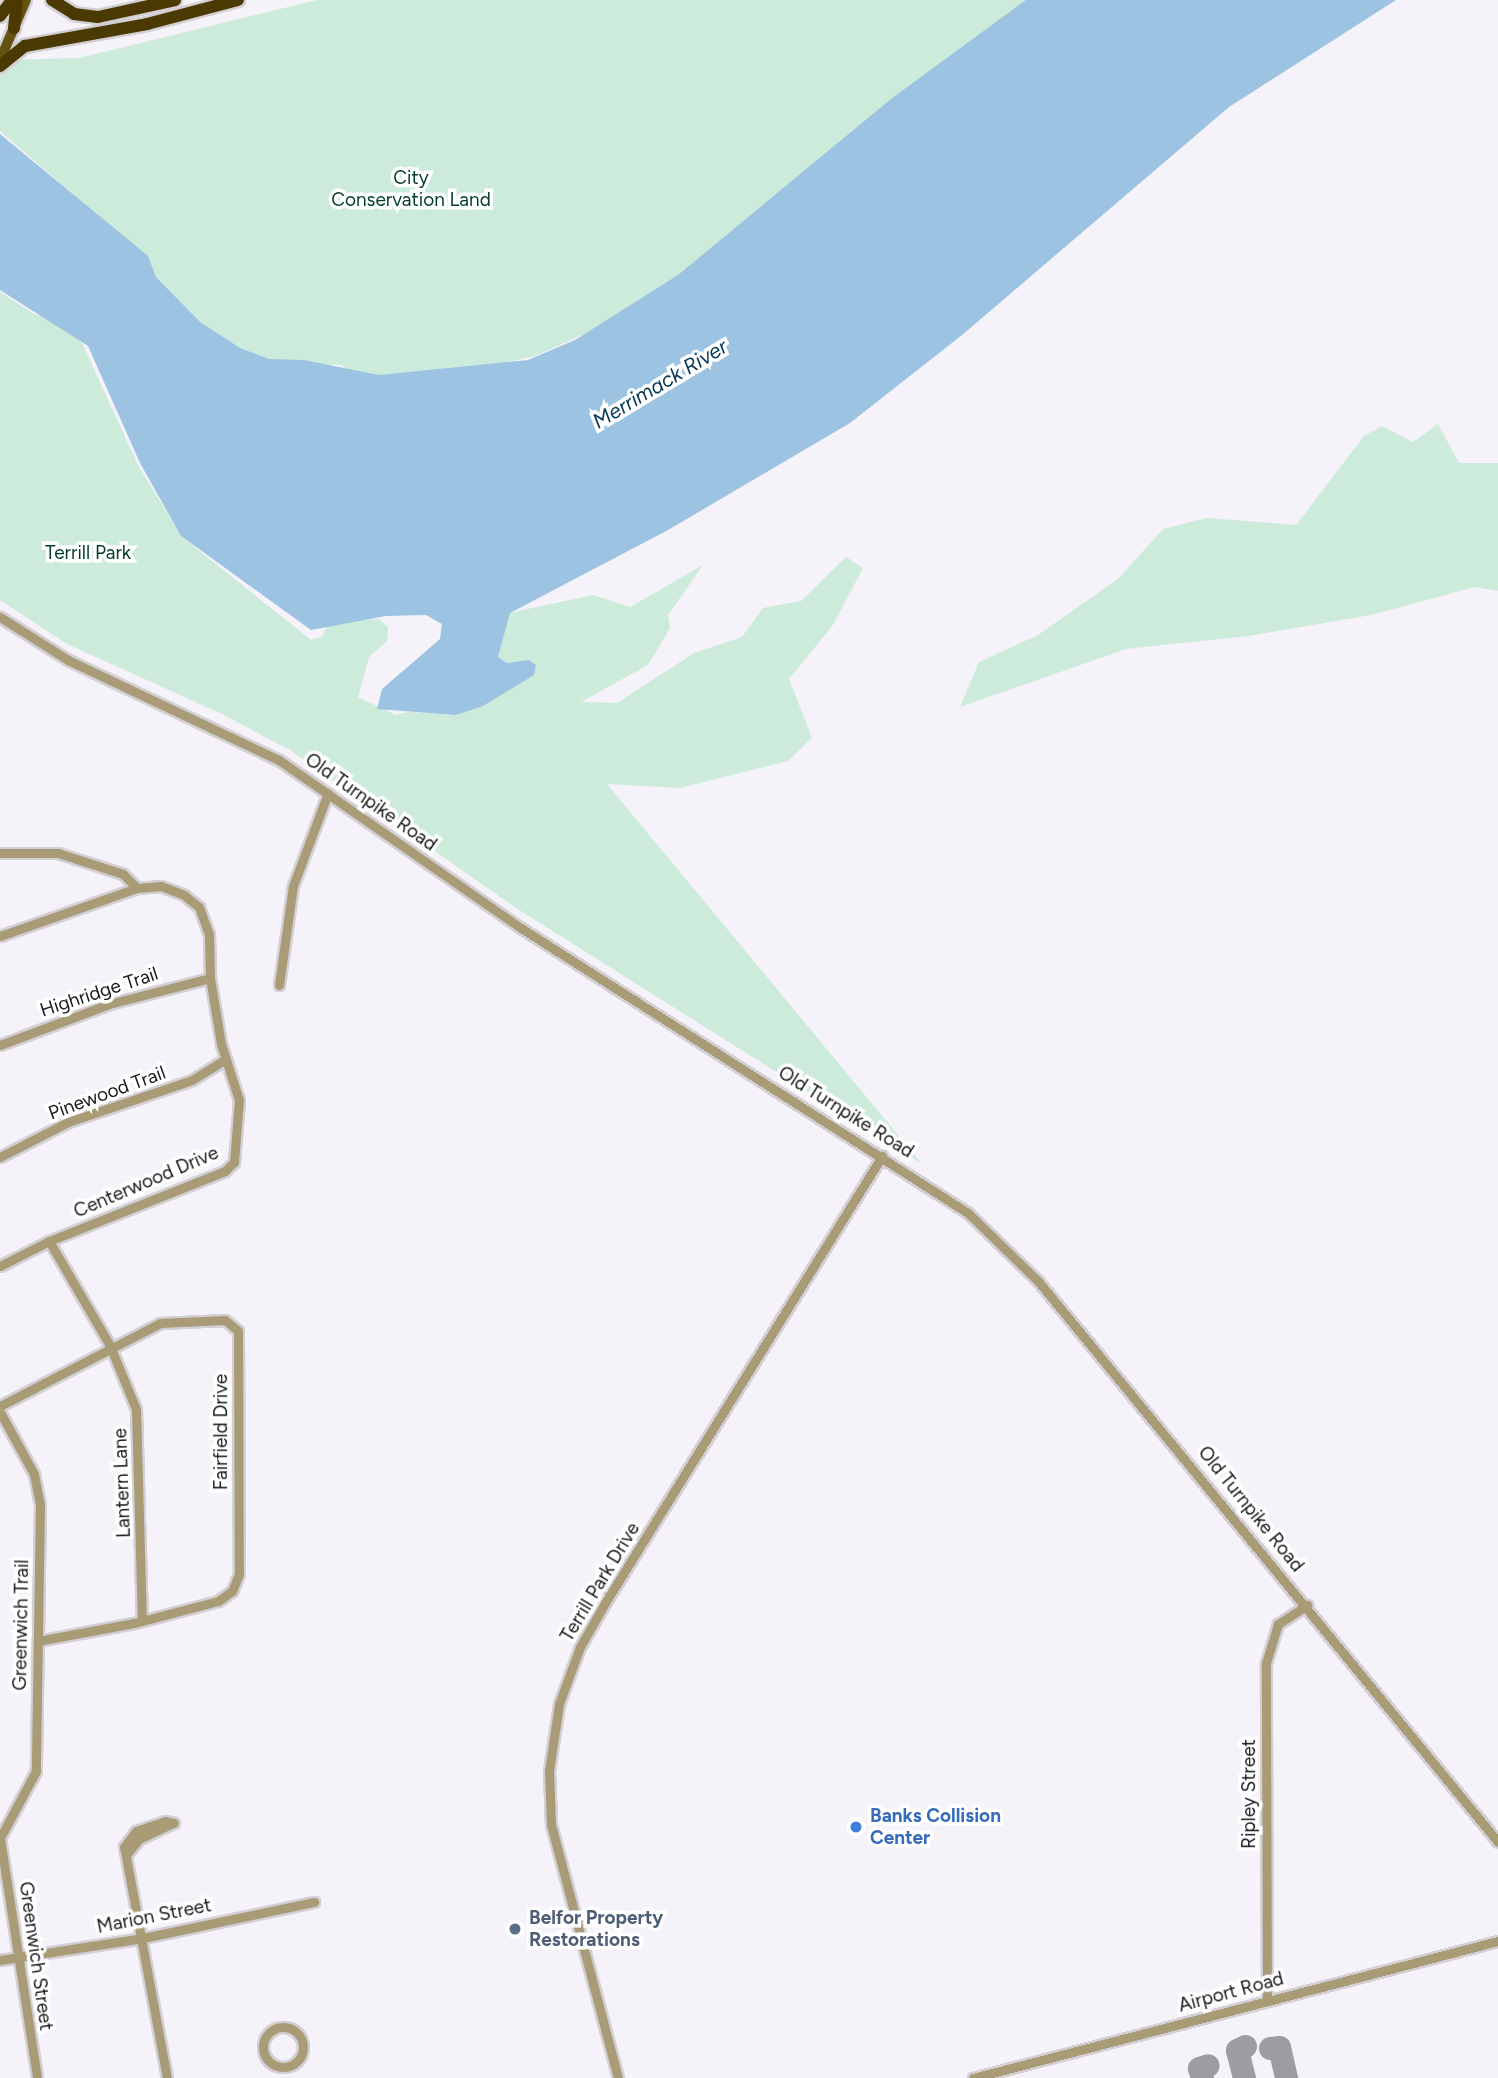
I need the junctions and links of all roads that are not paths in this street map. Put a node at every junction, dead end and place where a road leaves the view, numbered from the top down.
1 (14, 0) edge
2 (26, 0) edge
3 (52, 0) edge
4 (175, 0) edge
5 (239, 0) edge
6 (2, 1) edge
7 (0, 14) edge
8 (14, 28) junction
9 (0, 60) edge
10 (0, 66) edge
11 (0, 617) edge
12 (328, 793) junction
13 (0, 853) edge
14 (137, 888) junction
15 (0, 936) edge
16 (210, 978) junction
17 (279, 985) dead end
18 (0, 1045) edge
19 (225, 1059) junction
20 (882, 1156) junction
21 (0, 1157) edge
22 (49, 1241) junction
23 (0, 1266) edge
24 (110, 1346) junction
25 (0, 1406) edge
26 (0, 1412) edge
27 (1307, 1605) junction
28 (142, 1619) junction
29 (38, 1641) junction
30 (0, 1838) edge
31 (1498, 1842) edge
32 (126, 1855) junction
33 (314, 1902) dead end
34 (143, 1938) junction
35 (1498, 1941) edge
36 (16, 1957) junction
37 (0, 1959) edge
38 (1267, 2001) junction
39 (288, 2066) junction
40 (37, 2078) edge
41 (167, 2078) edge
42 (290, 2078) edge
43 (618, 2078) edge
44 (972, 2078) edge

1 - 7 highway
1 - 8 highway
2 - 8 main road
3 - 4 highway
5 - 10 highway
6 - 7 main road
8 - 9 main road
11 - 12 street, Old Turnpike Road
12 - 17 street
12 - 20 street, Old Turnpike Road
13 - 14 street
14 - 15 street
14 - 16 street, Centerwood Drive
16 - 18 street, Highridge Trail
16 - 19 street, Centerwood Drive
19 - 21 street, Pinewood Trail
19 - 22 street, Centerwood Drive
20 - 27 street, Old Turnpike Road
20 - 43 street, Terrill Park Drive
22 - 23 street, Centerwood Drive
22 - 24 street, Lantern Lane
24 - 25 street, Fairfield Drive
24 - 28 street, Lantern Lane
24 - 28 street, Fairfield Drive
26 - 29 street, Greenwich Trail
27 - 31 street, Old Turnpike Road
27 - 38 street, Ripley Street
28 - 29 street, Fairfield Drive
29 - 30 street, Greenwich Trail
30 - 36 street, Greenwich Street
32 - 32 street
32 - 34 street
33 - 34 street, Marion Street
34 - 36 street, Marion Street
34 - 41 street
35 - 38 street, Airport Road
36 - 37 street, Marion Street
36 - 40 street, Greenwich Street
38 - 44 street, Airport Road
39 - 39 street
39 - 42 street

